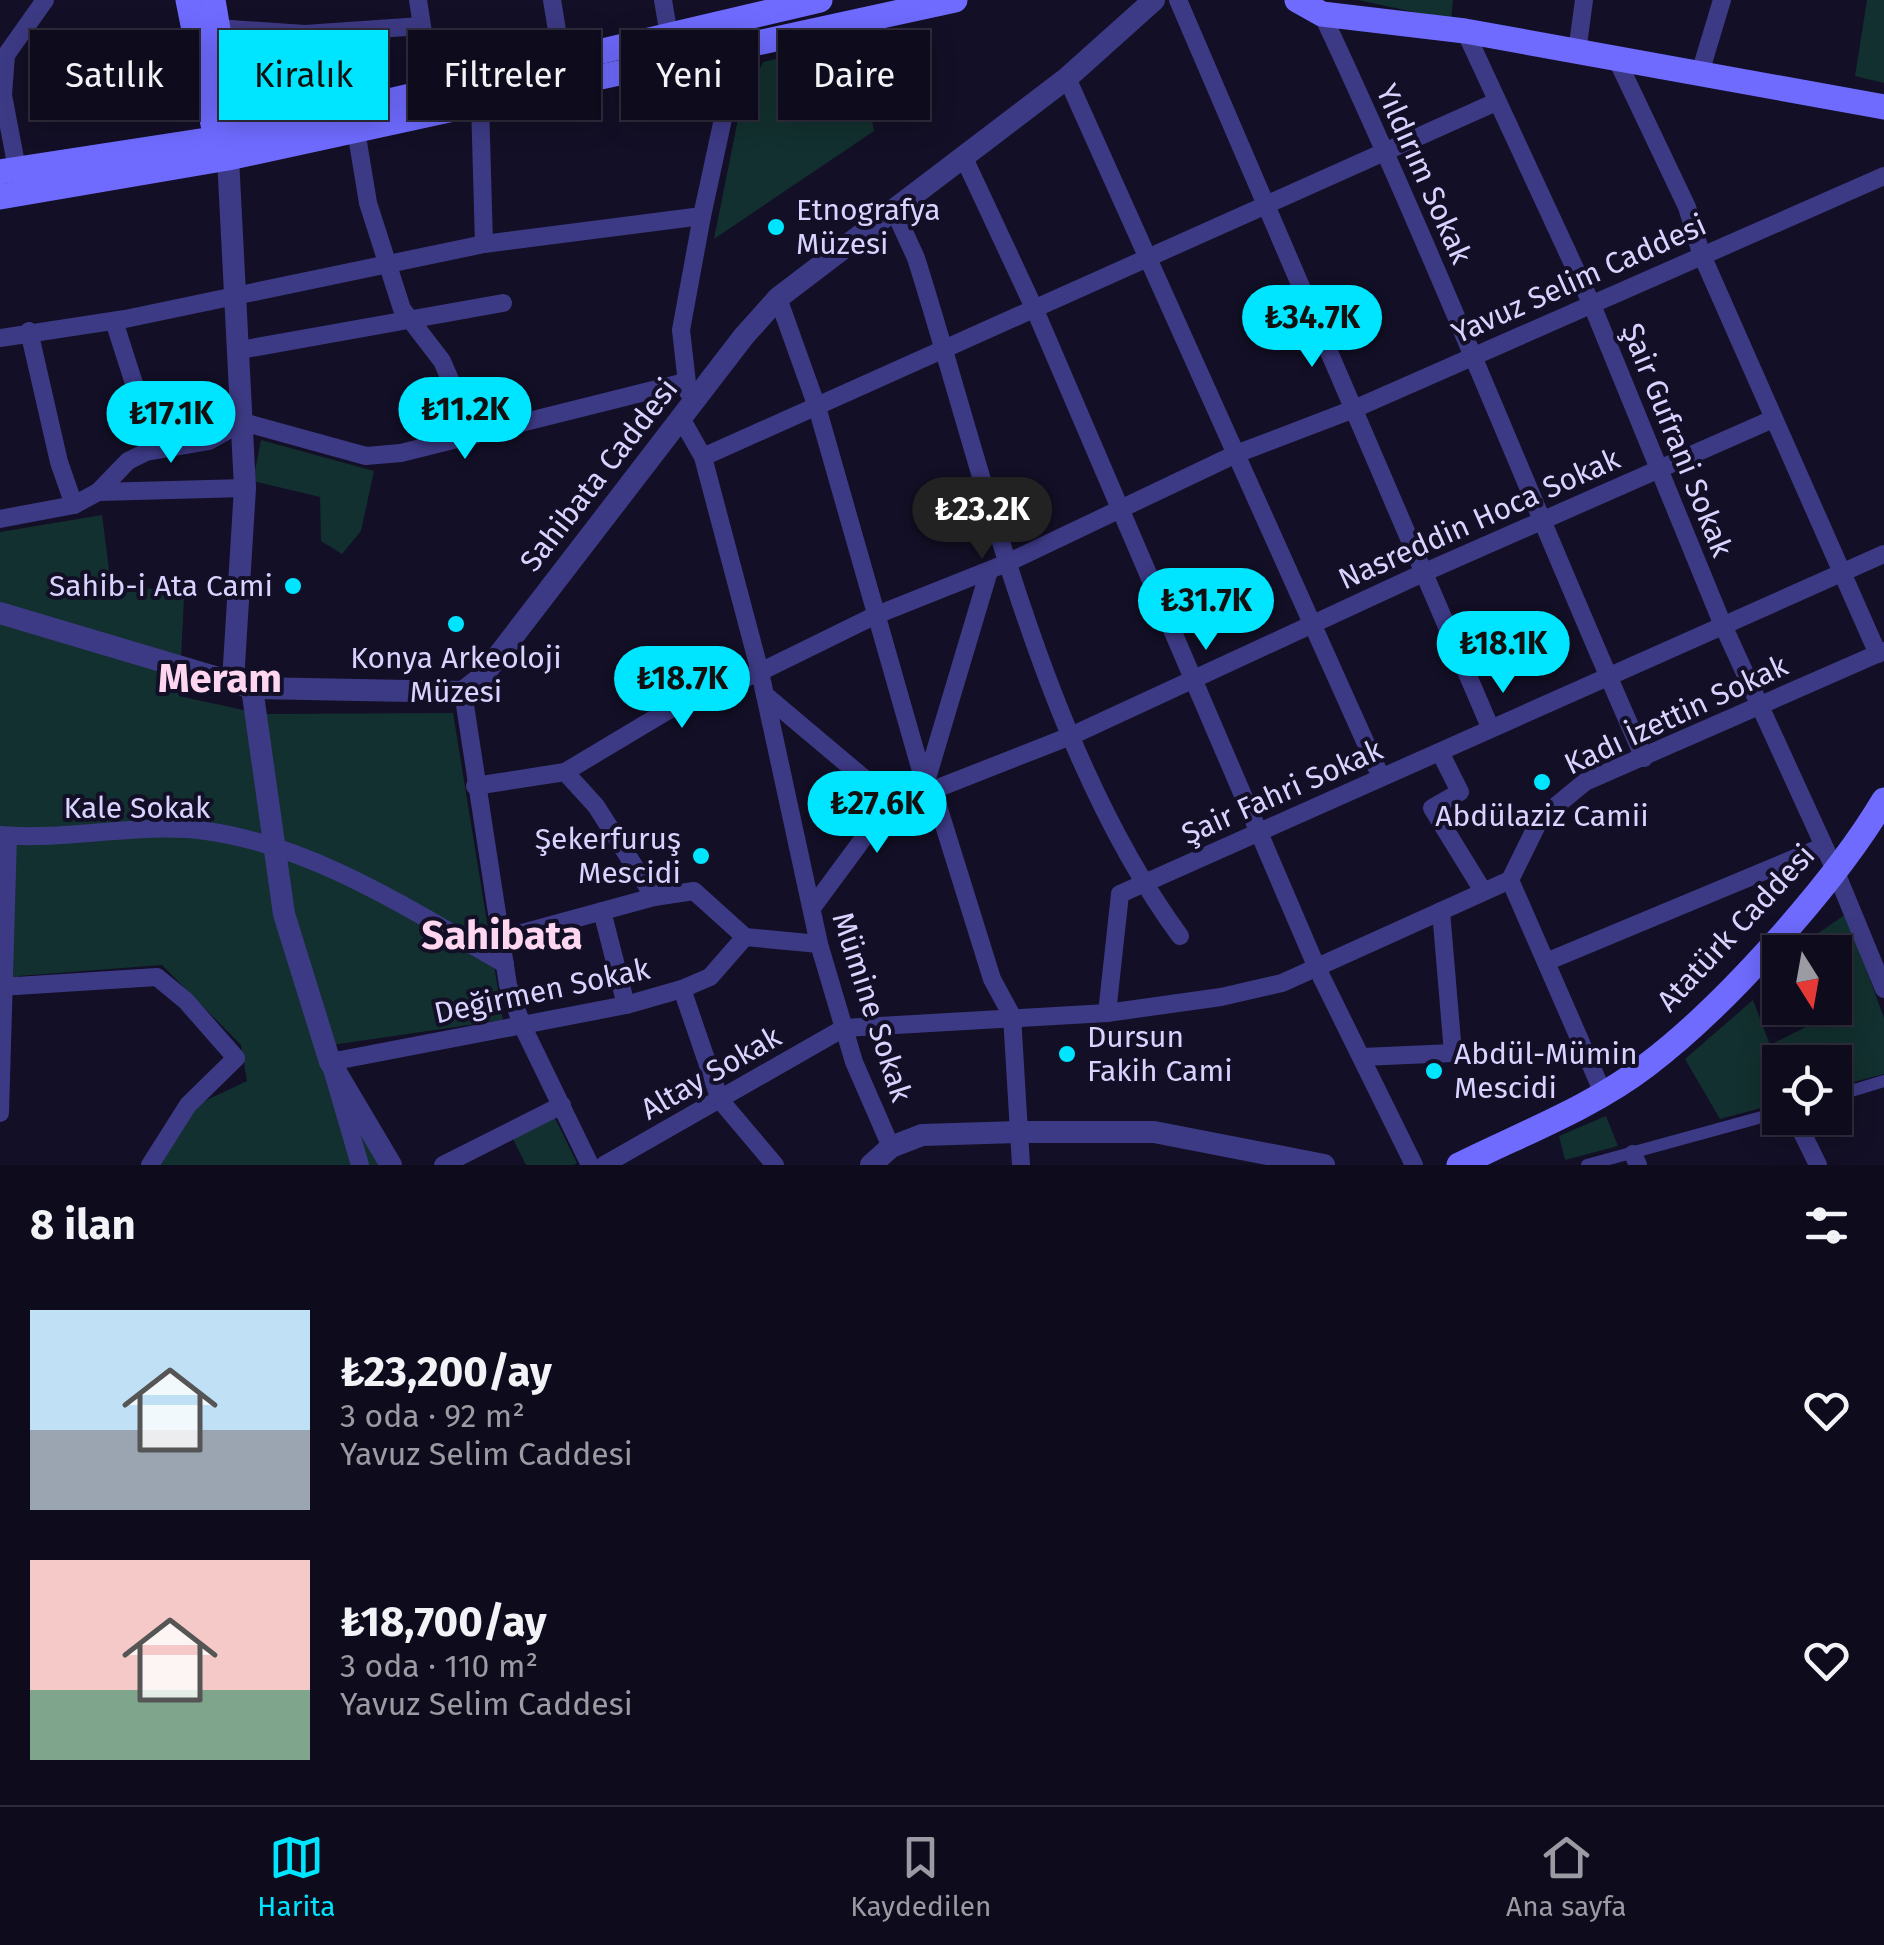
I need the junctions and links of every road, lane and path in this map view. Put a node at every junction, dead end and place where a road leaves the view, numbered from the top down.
1 (45, 0) edge
2 (188, 0) edge
3 (212, 0) edge
4 (418, 0) edge
5 (552, 0) edge
6 (664, 0) edge
7 (820, 0) edge
8 (955, 0) edge
9 (1154, 0) edge
10 (1178, 0) edge
11 (1298, 0) edge
12 (1584, 0) edge
13 (1722, 0) edge
14 (766, 6) edge
15 (1322, 14) junction
16 (421, 26) junction
17 (218, 28) junction
18 (422, 30) edge
19 (557, 30) edge
20 (668, 30) edge
21 (688, 30) edge
22 (1465, 32) junction
23 (219, 34) edge
24 (758, 43) edge
25 (7, 44) edge
26 (1577, 52) junction
27 (1617, 60) junction
28 (1700, 73) junction
29 (1067, 78) junction
30 (408, 97) edge
31 (1496, 102) junction
32 (1881, 107) edge
33 (408, 119) edge
34 (226, 120) edge
35 (300, 120) edge
36 (480, 120) edge
37 (724, 120) edge
38 (305, 121) junction
39 (356, 130) junction
40 (227, 144) junction
41 (1388, 153) junction
42 (964, 158) junction
43 (8, 170) edge
44 (1884, 176) edge
45 (0, 197) edge
46 (1269, 206) junction
47 (894, 210) junction
48 (702, 216) junction
49 (484, 244) junction
50 (1701, 253) junction
51 (1150, 257) junction
52 (386, 264) junction
53 (236, 294) junction
54 (778, 298) junction
55 (503, 303) dead end
56 (1592, 304) junction
57 (1035, 310) junction
58 (409, 318) junction
59 (114, 321) junction
60 (30, 331) junction
61 (0, 338) edge
62 (240, 350) junction
63 (945, 350) junction
64 (1472, 357) junction
65 (686, 382) junction
66 (817, 406) junction
67 (1354, 408) junction
68 (686, 414) junction
69 (1773, 419) junction
70 (244, 422) junction
71 (474, 435) junction
72 (155, 449) junction
73 (1236, 454) junction
74 (703, 457) junction
75 (1659, 469) junction
76 (245, 488) junction
77 (98, 492) junction
78 (74, 505) junction
79 (1120, 511) junction
80 (0, 519) edge
81 (1539, 522) junction
82 (1884, 554) edge
83 (1007, 563) junction
84 (989, 571) junction
85 (1843, 572) junction
86 (1422, 573) junction
87 (0, 613) edge
88 (874, 616) junction
89 (1722, 623) junction
90 (1309, 626) junction
91 (1881, 652) edge
92 (760, 672) junction
93 (1608, 677) junction
94 (1191, 680) junction
95 (242, 685) junction
96 (463, 692) junction
97 (765, 695) junction
98 (1758, 706) junction
99 (1490, 728) junction
100 (1073, 736) junction
101 (1440, 752) junction
102 (1644, 758) junction
103 (566, 772) junction
104 (1380, 777) junction
105 (475, 786) junction
106 (929, 788) junction
107 (891, 801) junction
108 (1883, 802) edge
109 (1262, 831) junction
110 (4, 835) edge
111 (272, 846) junction
112 (1822, 846) junction
113 (1836, 870) junction
114 (1510, 880) junction
115 (1142, 885) junction
116 (1484, 890) junction
117 (654, 898) junction
118 (812, 908) junction
119 (1440, 910) junction
120 (602, 911) junction
121 (1180, 936) dead end
122 (745, 937) junction
123 (500, 939) junction
124 (819, 944) junction
125 (1546, 962) junction
126 (505, 964) junction
127 (1317, 968) junction
128 (1, 986) edge
129 (1884, 988) edge
130 (682, 990) junction
131 (626, 1005) junction
132 (1107, 1013) junction
133 (1012, 1016) junction
134 (522, 1025) junction
135 (844, 1028) junction
136 (1362, 1057) junction
137 (330, 1062) junction
138 (1884, 1081) edge
139 (1852, 1091) edge
140 (1604, 1093) junction
141 (720, 1100) junction
142 (562, 1105) junction
143 (0, 1113) edge
144 (1762, 1118) edge
145 (1020, 1132) junction
146 (1803, 1135) edge
147 (891, 1148) junction
148 (1635, 1159) edge
149 (150, 1165) edge
150 (360, 1165) edge
151 (390, 1165) edge
152 (443, 1165) edge
153 (590, 1165) edge
154 (604, 1165) edge
155 (774, 1165) edge
156 (871, 1165) edge
157 (1021, 1165) edge
158 (1324, 1165) edge
159 (1414, 1165) edge
160 (1459, 1165) edge
161 (1587, 1165) edge
162 (1818, 1165) edge

1 - 25 street
2 - 40 main road
3 - 17 main road
4 - 16 street
5 - 19 street
6 - 20 street
7 - 14 main road
8 - 24 main road
9 - 29 street, Sahibata Caddesi
10 - 46 street
11 - 15 main road
12 - 26 street
13 - 28 street
14 - 21 main road
15 - 22 main road
15 - 41 street, Yıldırım Sokak
16 - 17 street
16 - 18 street
17 - 23 main road
22 - 26 main road
22 - 31 street, Şair Gufrani Sokak
25 - 43 street
26 - 27 main road
27 - 28 main road
27 - 50 street
28 - 32 main road
29 - 42 street, Sahibata Caddesi
29 - 51 street
30 - 38 main road
31 - 41 street
31 - 56 street, Şair Gufrani Sokak
33 - 39 main road
34 - 40 main road
35 - 38 main road
36 - 49 street
37 - 48 street, Mümine Sokak
38 - 40 main road
39 - 40 main road
39 - 52 street
40 - 43 main road
40 - 45 main road
40 - 53 street
41 - 46 street
41 - 64 street, Yıldırım Sokak
42 - 47 street, Sahibata Caddesi
42 - 57 street
44 - 50 street, Yavuz Selim Caddesi
46 - 51 street
46 - 67 street
47 - 54 street, Sahibata Caddesi
47 - 63 street
48 - 49 street
48 - 65 street, Mümine Sokak
49 - 52 street
50 - 56 street, Yavuz Selim Caddesi
50 - 69 street
51 - 57 street
51 - 73 street
52 - 53 street
52 - 58 street
53 - 59 street
53 - 62 street
54 - 66 street
54 - 68 street, Sahibata Caddesi
55 - 58 street
56 - 64 street, Yavuz Selim Caddesi
56 - 75 street, Şair Gufrani Sokak
57 - 63 street
57 - 79 street
58 - 62 street
58 - 71 street
59 - 60 street
59 - 72 street
60 - 61 street
60 - 78 street
62 - 70 street
63 - 66 street
63 - 83 street
64 - 67 street, Yavuz Selim Caddesi
64 - 81 street, Yıldırım Sokak
65 - 68 street, Mümine Sokak
65 - 71 street
66 - 74 street
66 - 88 street
67 - 73 street, Yavuz Selim Caddesi
67 - 86 street
68 - 74 street, Mümine Sokak
68 - 96 street, Sahibata Caddesi
69 - 75 street, Nasreddin Hoca Sokak
69 - 85 street
70 - 71 street
70 - 72 street
70 - 76 street
72 - 77 street
73 - 79 street, Yavuz Selim Caddesi
73 - 90 street
74 - 92 street, Mümine Sokak
75 - 81 street, Nasreddin Hoca Sokak
75 - 89 street, Şair Gufrani Sokak
76 - 77 street
76 - 95 street
77 - 78 street
78 - 80 street
79 - 83 street, Yavuz Selim Caddesi
79 - 94 street
81 - 86 street, Nasreddin Hoca Sokak
81 - 93 street, Yıldırım Sokak
82 - 85 street, Şair Fahri Sokak
83 - 84 street, Yavuz Selim Caddesi
83 - 100 street
84 - 88 street, Yavuz Selim Caddesi
84 - 106 street
85 - 89 street, Şair Fahri Sokak
85 - 91 street
86 - 90 street, Nasreddin Hoca Sokak
86 - 99 street
87 - 95 street
88 - 92 street, Yavuz Selim Caddesi
88 - 106 street
89 - 93 street, Şair Fahri Sokak
89 - 98 street, Şair Gufrani Sokak
90 - 94 street, Nasreddin Hoca Sokak
90 - 104 street
91 - 98 street, Kadı İzettin Sokak
92 - 97 street, Mümine Sokak
92 - 103 street, Yavuz Selim Caddesi
93 - 99 street, Şair Fahri Sokak
93 - 102 street, Yıldırım Sokak
94 - 100 street, Nasreddin Hoca Sokak
94 - 109 street
95 - 96 street
95 - 111 street
96 - 105 street
97 - 107 street
97 - 118 street, Mümine Sokak
98 - 102 street, Kadı İzettin Sokak
98 - 112 street, Şair Gufrani Sokak
99 - 101 street, Şair Fahri Sokak
100 - 106 street, Nasreddin Hoca Sokak
100 - 115 street
101 - 104 street, Şair Fahri Sokak
101 - 116 street
102 - 114 street, Kadı İzettin Sokak
103 - 105 street, Yavuz Selim Caddesi
103 - 117 street
104 - 109 street, Şair Fahri Sokak
105 - 123 street
106 - 107 street, Nasreddin Hoca Sokak
106 - 133 street
107 - 118 street
108 - 113 main road, Atatürk Caddesi
109 - 115 street, Şair Fahri Sokak
109 - 127 street
110 - 111 street, Kale Sokak
110 - 128 street
111 - 126 street, Kale Sokak
111 - 137 street
112 - 113 street, Şair Gufrani Sokak
112 - 125 street
113 - 129 street, Şair Gufrani Sokak
113 - 140 main road, Atatürk Caddesi
114 - 116 street
114 - 125 street
115 - 121 street
115 - 132 street
116 - 119 street
117 - 120 street
117 - 122 street
118 - 124 street, Mümine Sokak
119 - 127 street
119 - 136 street
120 - 123 street
120 - 131 street
122 - 124 street
122 - 130 street, Değirmen Sokak
123 - 126 street
124 - 135 street, Mümine Sokak
125 - 140 street
126 - 134 street
127 - 132 street
127 - 136 street
128 - 143 street
128 - 149 street
130 - 131 street, Değirmen Sokak
130 - 141 street
131 - 134 street, Değirmen Sokak
132 - 133 street
133 - 135 street
133 - 145 street
134 - 137 street, Değirmen Sokak
134 - 142 street
135 - 141 street, Altay Sokak
135 - 147 street, Mümine Sokak
136 - 159 street
137 - 150 street
137 - 151 street
138 - 139 street
140 - 160 main road, Atatürk Caddesi
141 - 154 street, Altay Sokak
141 - 155 street
142 - 152 street
142 - 153 street
144 - 148 street
145 - 147 street
145 - 157 street
145 - 158 street
146 - 162 street
147 - 156 street
148 - 161 street

